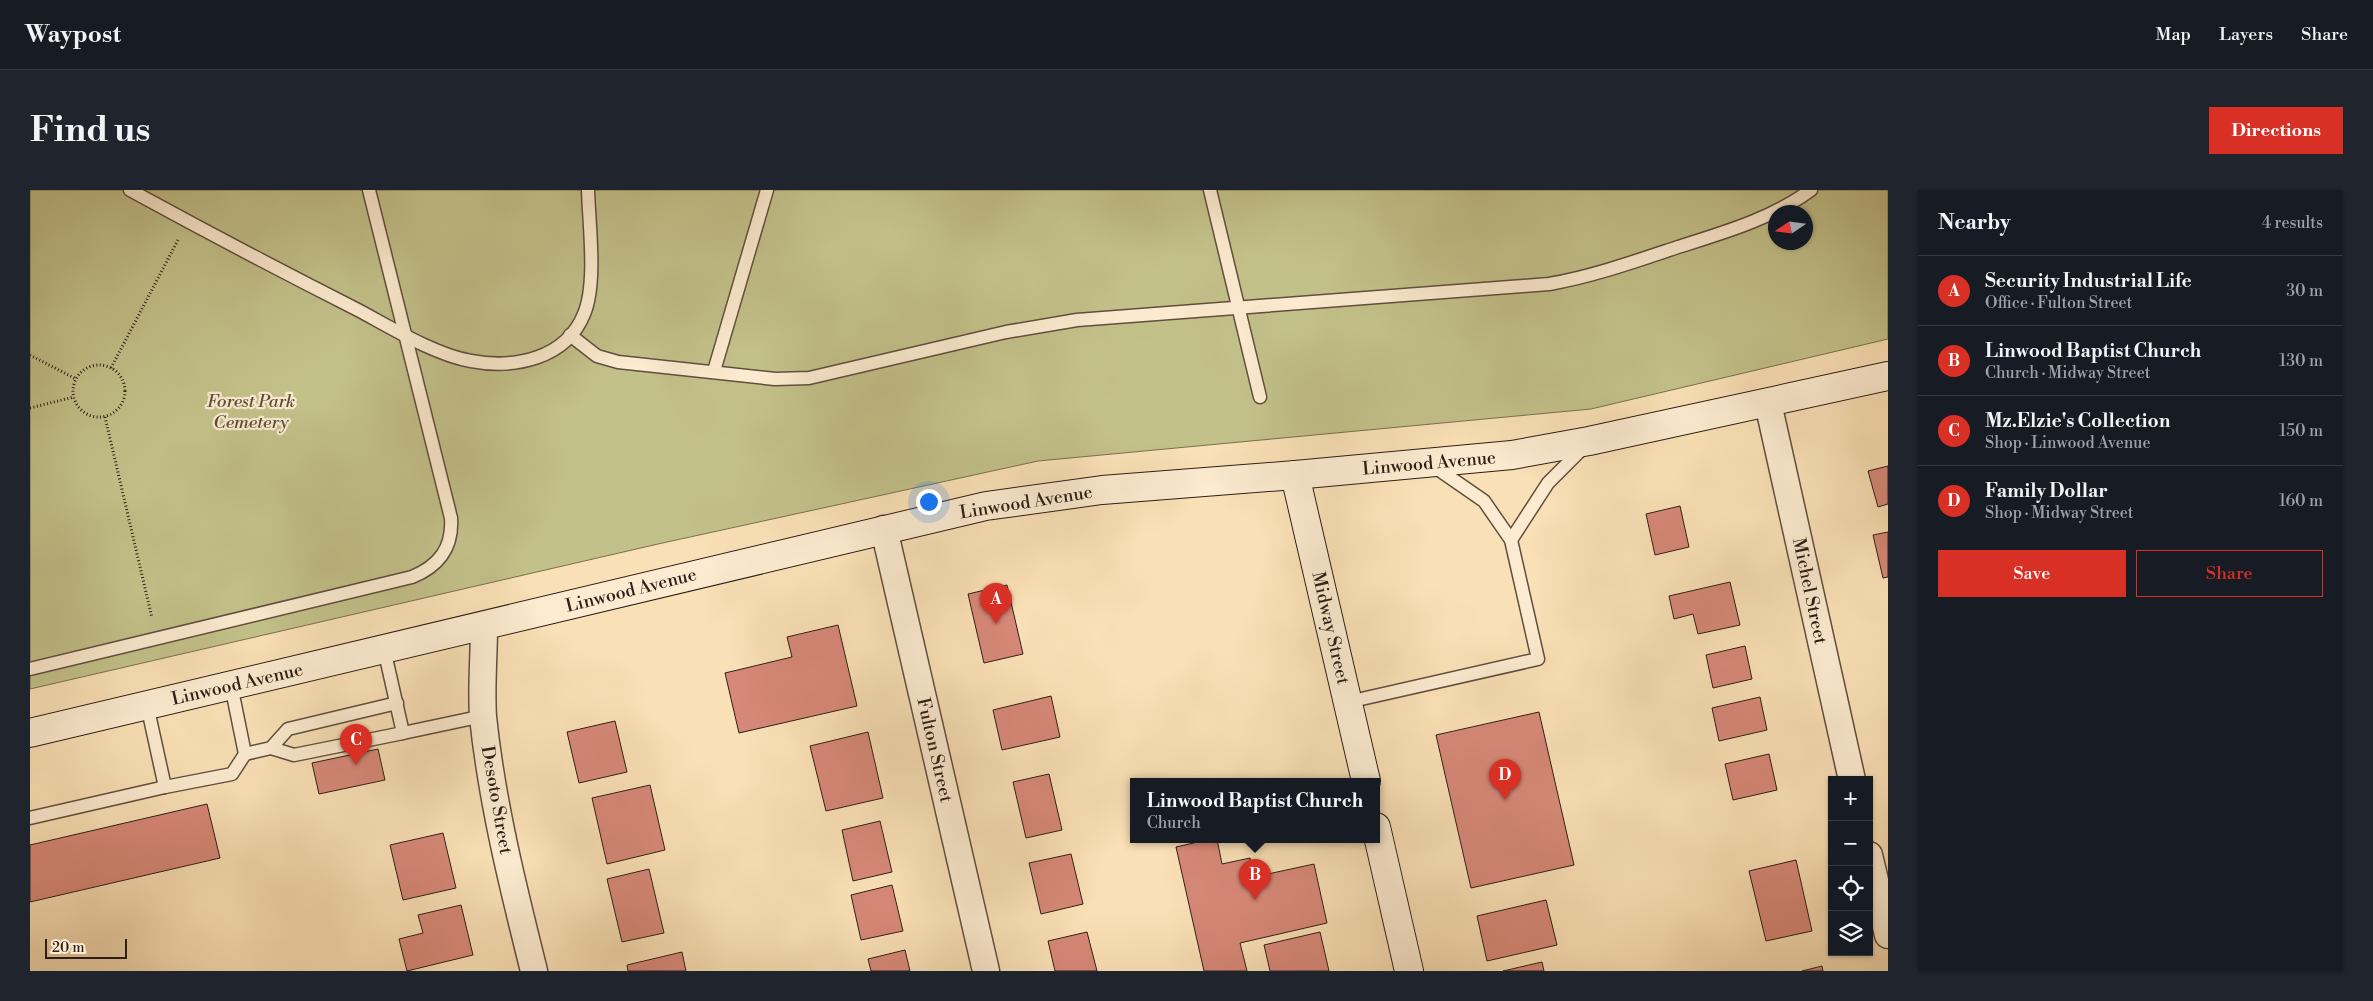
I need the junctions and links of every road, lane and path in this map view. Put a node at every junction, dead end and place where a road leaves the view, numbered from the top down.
1 (130, 190) edge
2 (369, 190) edge
3 (588, 190) edge
4 (767, 190) edge
5 (1210, 190) edge
6 (1811, 190) edge
7 (188, 221) junction
8 (1238, 307) junction
9 (405, 334) junction
10 (570, 335) junction
11 (30, 355) edge
12 (111, 368) junction
13 (714, 372) junction
14 (1888, 376) edge
15 (76, 379) junction
16 (74, 397) junction
17 (1260, 397) dead end
18 (1768, 403) junction
19 (30, 408) edge
20 (105, 417) junction
21 (1589, 441) junction
22 (1429, 464) junction
23 (1295, 475) junction
24 (884, 529) junction
25 (1511, 540) junction
26 (484, 626) junction
27 (156, 638) junction
28 (384, 649) junction
29 (30, 669) edge
30 (231, 685) junction
31 (1348, 702) junction
32 (398, 703) junction
33 (147, 705) junction
34 (483, 716) junction
35 (30, 733) edge
36 (404, 733) junction
37 (271, 748) junction
38 (244, 754) junction
39 (1851, 776) edge
40 (1365, 778) edge
41 (165, 787) junction
42 (30, 818) edge
43 (1380, 843) edge
44 (1872, 866) edge
45 (1888, 934) edge
46 (534, 971) edge
47 (986, 971) edge
48 (1409, 971) edge

1 - 7 lane
2 - 9 lane
3 - 10 lane
4 - 13 lane
5 - 8 lane
6 - 8 lane
7 - 9 lane
7 - 12 path
8 - 13 lane
8 - 17 lane
9 - 10 lane
9 - 27 lane
10 - 13 lane
11 - 15 path
12 - 15 path
12 - 20 path
14 - 18 main road, Linwood Avenue
15 - 16 path
16 - 19 path
16 - 20 path
18 - 21 main road, Linwood Avenue
18 - 39 street, Michel Street
20 - 27 path
21 - 22 main road, Linwood Avenue
21 - 25 lane
22 - 23 main road, Linwood Avenue
22 - 25 lane
23 - 24 main road, Linwood Avenue
23 - 31 main road, Midway Street
24 - 26 main road, Linwood Avenue
24 - 47 street, Fulton Street
25 - 31 lane
26 - 28 main road, Linwood Avenue
26 - 34 street, Desoto Street
27 - 29 lane
28 - 30 main road, Linwood Avenue
28 - 32 lane
30 - 33 main road, Linwood Avenue
30 - 38 lane
31 - 40 main road, Midway Street
32 - 36 lane
32 - 37 lane
33 - 35 main road, Linwood Avenue
33 - 41 lane
34 - 36 lane
34 - 46 street, Desoto Street
36 - 37 lane
37 - 38 lane
38 - 41 lane
41 - 42 lane
43 - 48 main road
44 - 45 street

